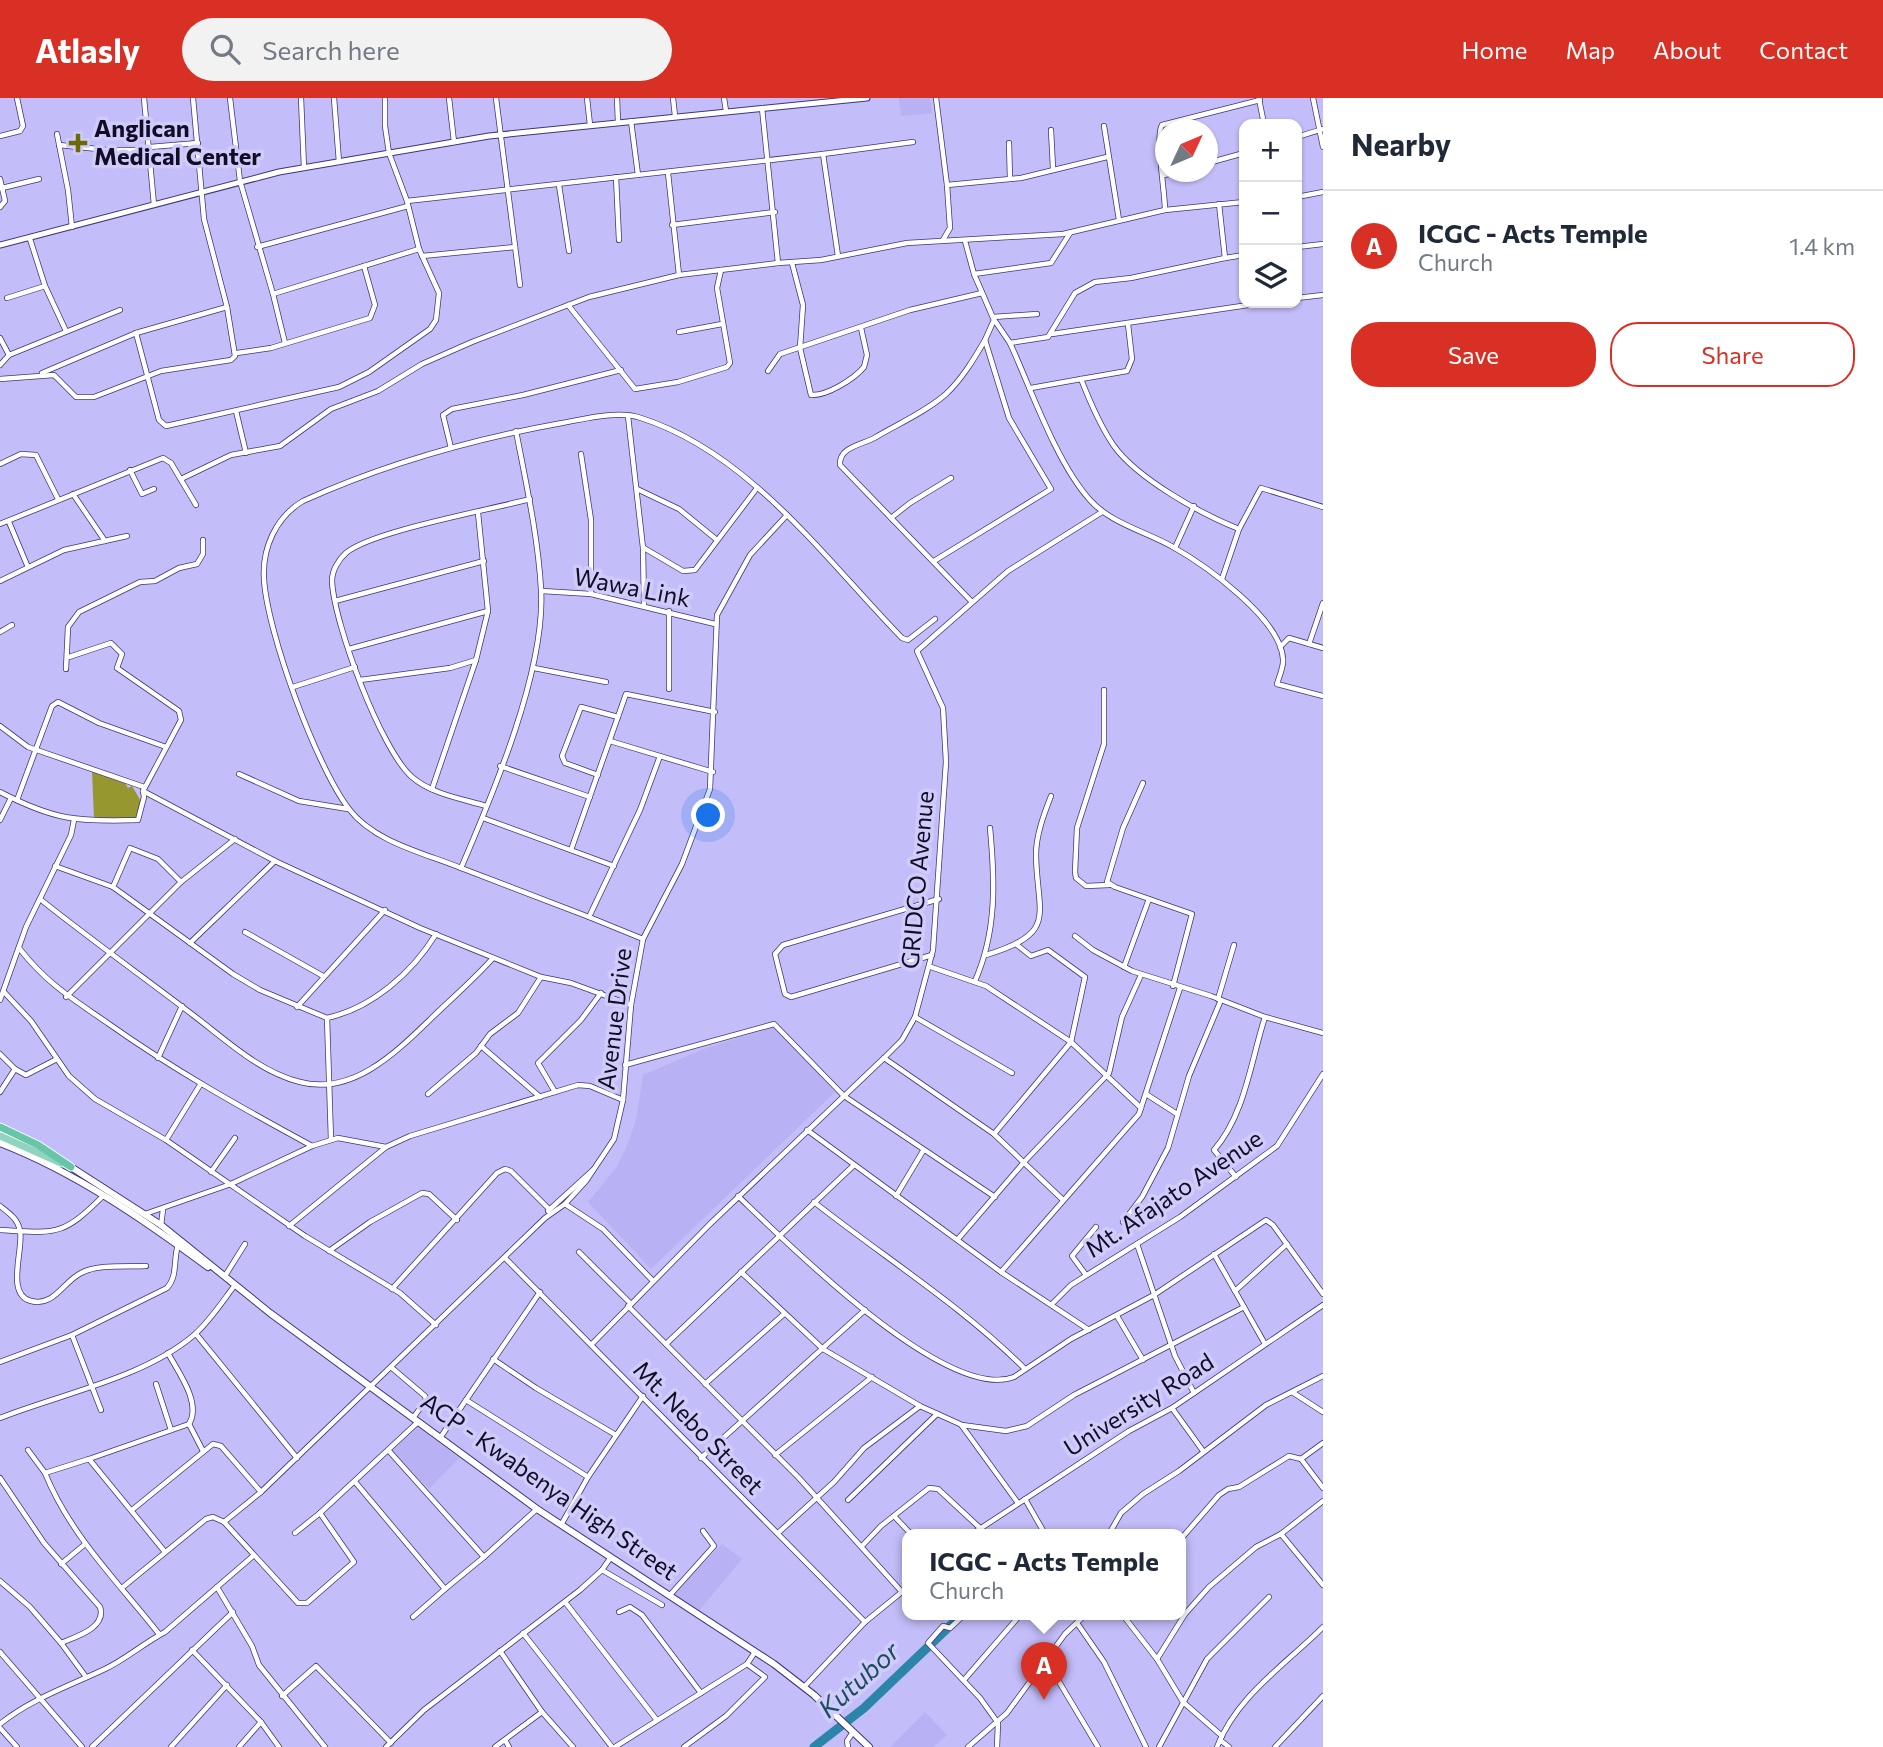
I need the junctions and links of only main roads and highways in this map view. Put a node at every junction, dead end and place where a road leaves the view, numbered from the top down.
1 (0, 1127) edge
2 (0, 1136) edge
3 (0, 1143) edge
4 (71, 1167) junction
5 (159, 1228) junction
6 (235, 1285) junction
7 (869, 1747) edge

1 - 4 highway
2 - 4 main road
3 - 5 main road
4 - 5 main road
5 - 6 main road
5 - 6 main road
6 - 7 main road, ACP - Kwabenya High Street

